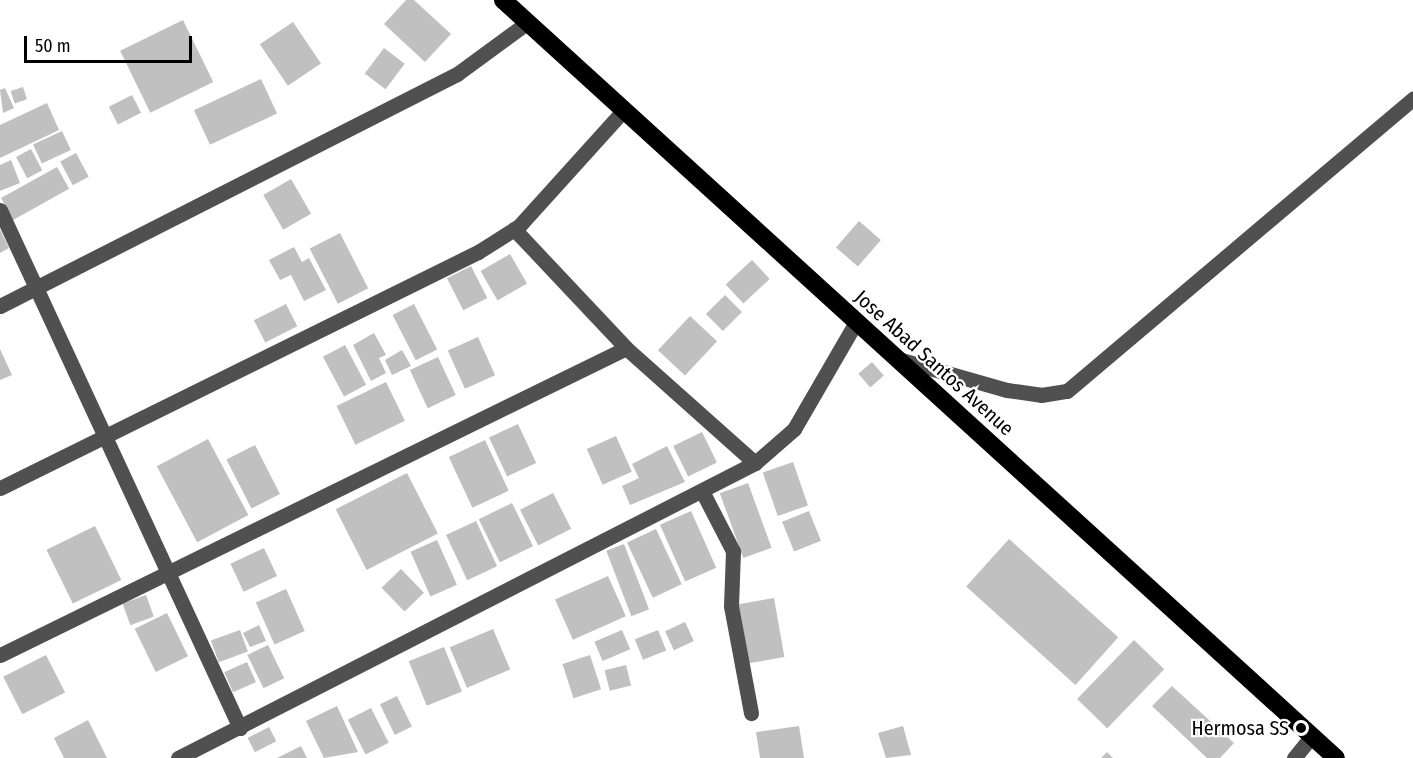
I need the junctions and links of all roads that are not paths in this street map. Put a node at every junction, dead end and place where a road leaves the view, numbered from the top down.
1 (503, 0) edge
2 (528, 22) junction
3 (1413, 99) edge
4 (623, 111) junction
5 (0, 210) edge
6 (514, 229) junction
7 (38, 288) junction
8 (0, 306) edge
9 (856, 322) junction
10 (626, 348) junction
11 (896, 359) junction
12 (107, 438) junction
13 (755, 464) junction
14 (0, 488) edge
15 (702, 491) junction
16 (168, 571) junction
17 (0, 655) edge
18 (751, 714) dead end
19 (240, 728) junction
20 (1312, 736) junction
21 (178, 758) edge
22 (1294, 758) edge
23 (1336, 758) edge

1 - 2 highway, Jose Abad Santos Avenue
2 - 4 highway, Jose Abad Santos Avenue
2 - 7 street
3 - 11 street
4 - 6 street
4 - 9 highway, Jose Abad Santos Avenue
5 - 7 street
6 - 10 street
6 - 12 street
7 - 8 street
7 - 12 street
9 - 11 highway, Jose Abad Santos Avenue
9 - 13 street
10 - 13 street
10 - 16 street
11 - 20 highway, Jose Abad Santos Avenue
12 - 14 street
12 - 16 street
13 - 15 street
15 - 18 street
15 - 19 street
16 - 17 street
16 - 19 street
19 - 21 street
20 - 22 street
20 - 23 highway, Jose Abad Santos Avenue

